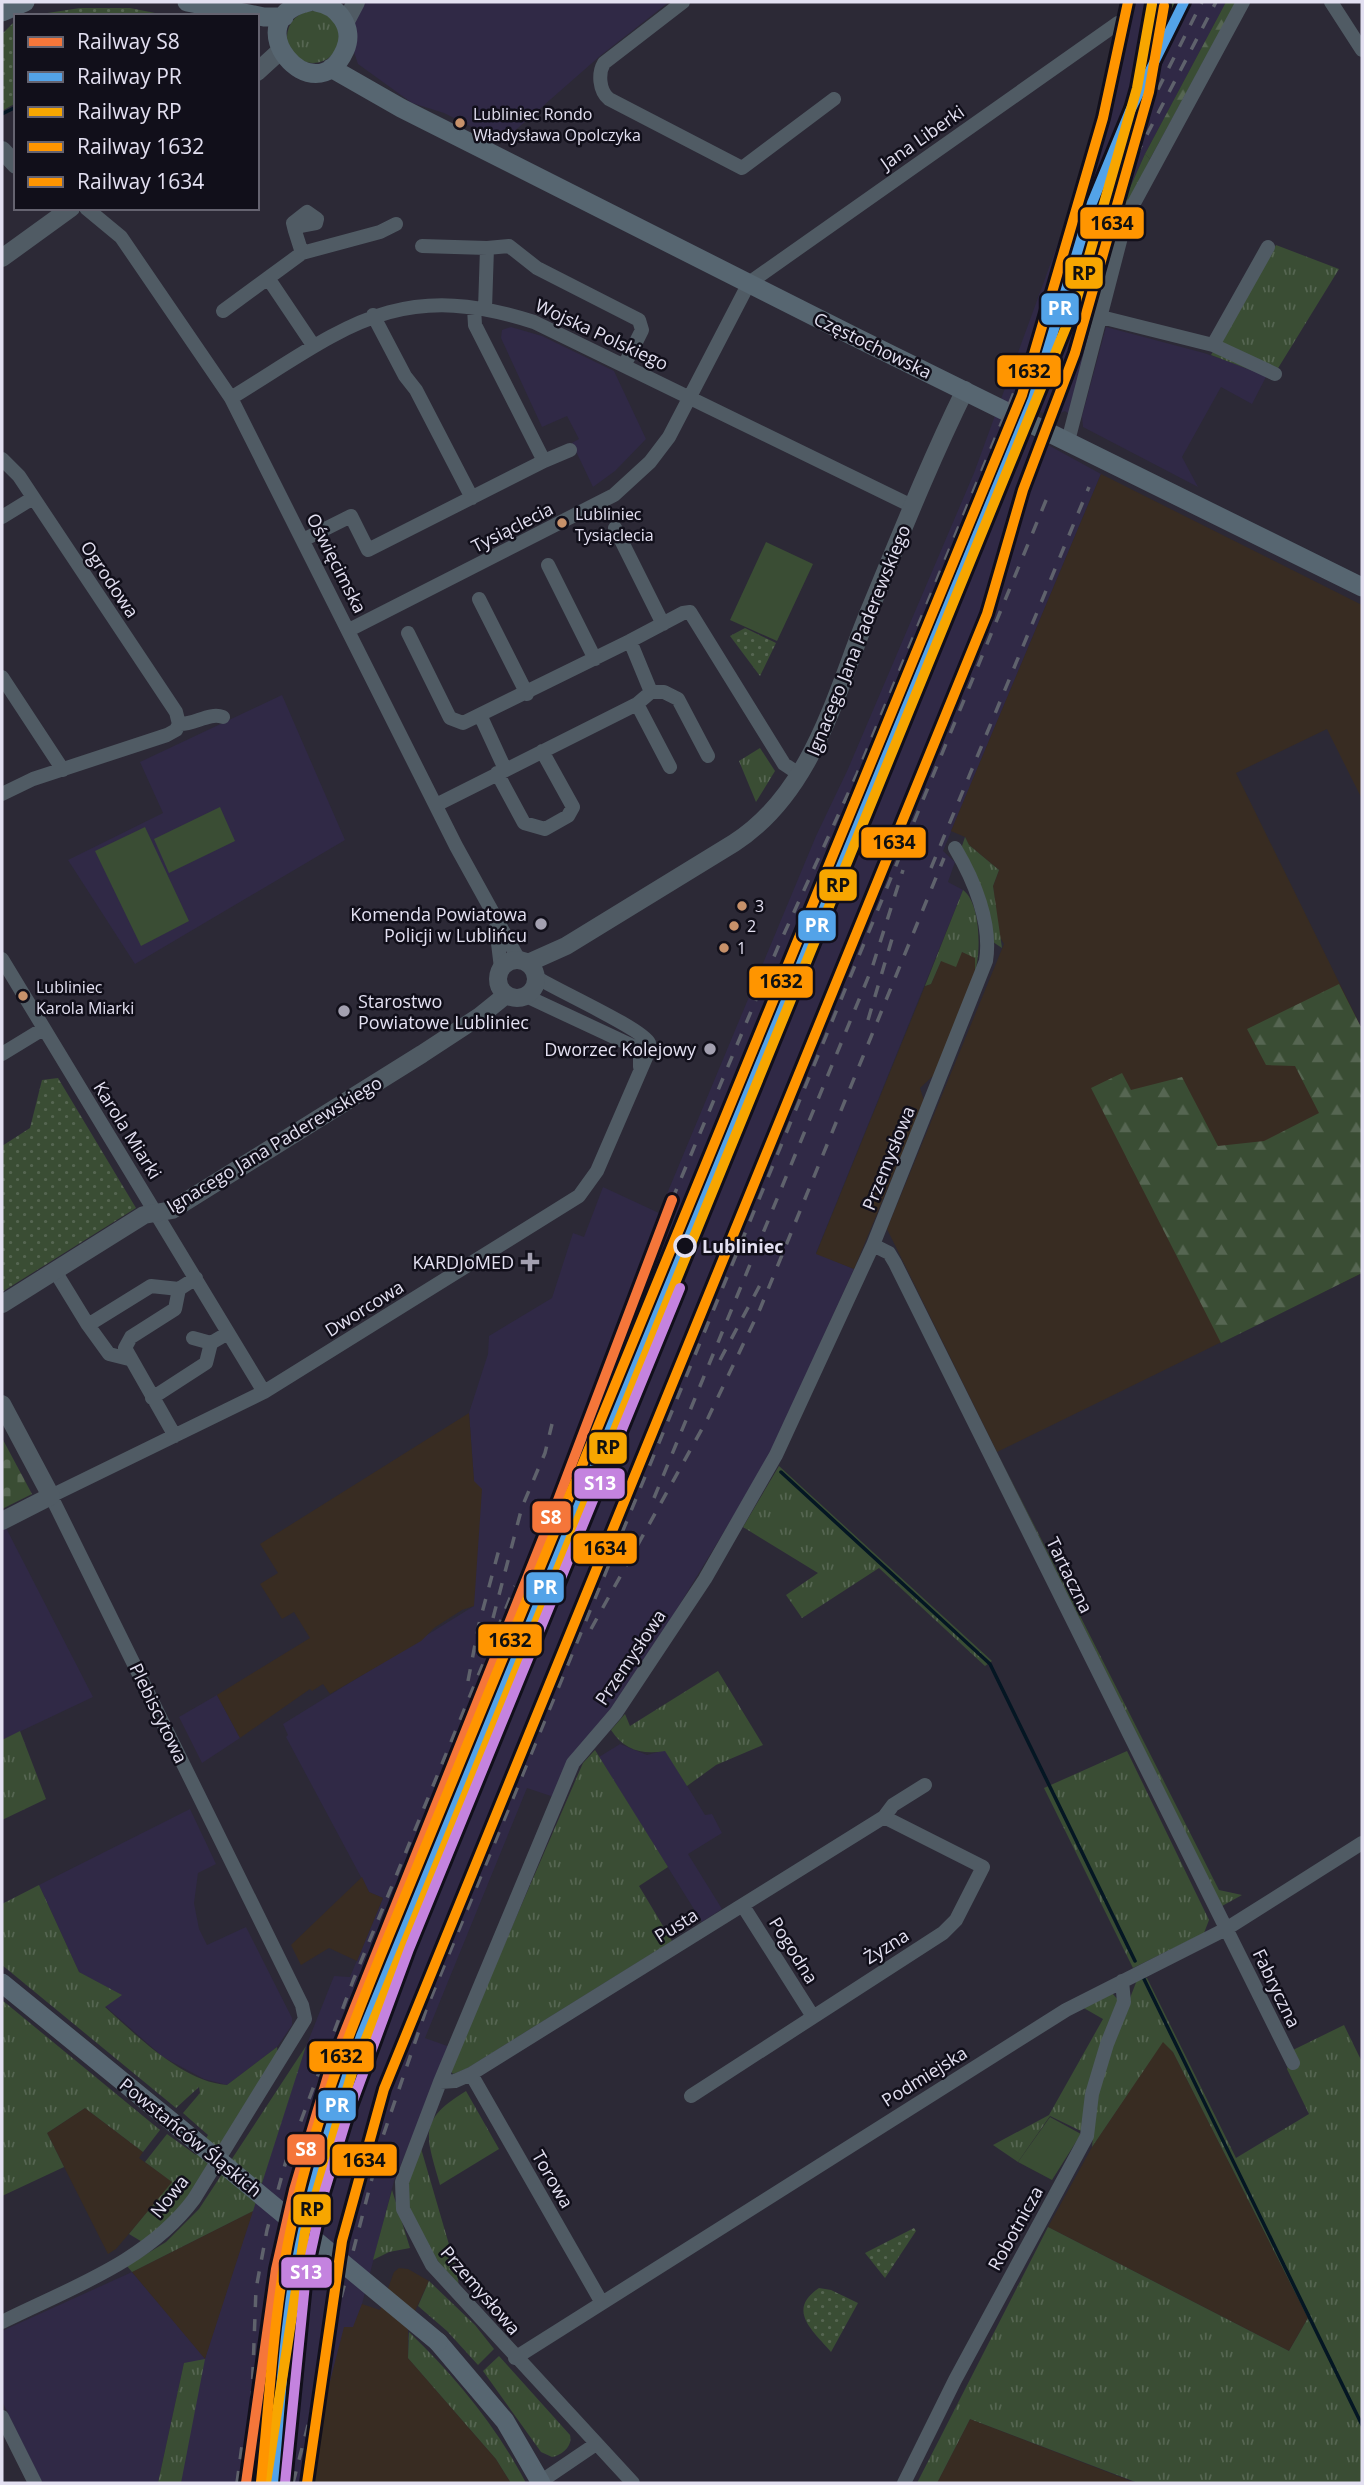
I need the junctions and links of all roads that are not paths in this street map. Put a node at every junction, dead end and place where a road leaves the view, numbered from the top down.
1 (25, 2) edge
2 (356, 2) edge
3 (683, 2) edge
4 (1242, 2) edge
5 (1331, 2) edge
6 (322, 3) edge
7 (195, 4) edge
8 (287, 10) edge
9 (2, 12) edge
10 (223, 14) edge
11 (248, 14) edge
12 (259, 16) edge
13 (345, 23) junction
14 (1118, 23) dead end
15 (259, 29) edge
16 (279, 45) junction
17 (347, 47) junction
18 (1362, 50) edge
19 (331, 68) junction
20 (259, 70) edge
21 (386, 98) junction
22 (834, 99) dead end
23 (2, 150) edge
24 (14, 163) edge
25 (68, 210) edge
26 (88, 210) edge
27 (396, 224) dead end
28 (295, 231) dead end
29 (422, 246) dead end
30 (1268, 247) dead end
31 (487, 248) junction
32 (302, 253) junction
33 (2, 258) edge
34 (268, 278) junction
35 (748, 283) junction
36 (479, 309) junction
37 (223, 311) dead end
38 (373, 315) junction
39 (1101, 317) junction
40 (313, 345) junction
41 (1213, 345) junction
42 (625, 364) junction
43 (1275, 374) dead end
44 (965, 390) junction
45 (231, 398) junction
46 (692, 398) junction
47 (1068, 441) junction
48 (570, 450) dead end
49 (2, 459) edge
50 (544, 461) junction
51 (33, 498) junction
52 (472, 498) junction
53 (912, 506) junction
54 (2, 517) edge
55 (615, 528) dead end
56 (303, 540) junction
57 (548, 565) dead end
58 (1362, 587) edge
59 (479, 599) dead end
60 (663, 624) junction
61 (349, 630) junction
62 (408, 633) dead end
63 (630, 641) junction
64 (595, 659) junction
65 (2, 677) edge
66 (651, 692) junction
67 (527, 694) junction
68 (636, 704) junction
69 (223, 717) dead end
70 (481, 717) junction
71 (179, 724) junction
72 (541, 751) junction
73 (708, 756) dead end
74 (670, 767) dead end
75 (64, 770) junction
76 (501, 771) junction
77 (799, 774) junction
78 (2, 794) edge
79 (436, 805) junction
80 (955, 848) dead end
81 (496, 923) junction
82 (2, 959) edge
83 (528, 967) junction
84 (501, 968) junction
85 (506, 995) junction
86 (526, 996) junction
87 (43, 1029) junction
88 (2, 1054) edge
89 (637, 1079) junction
90 (156, 1214) junction
91 (873, 1245) junction
92 (55, 1271) junction
93 (196, 1278) junction
94 (179, 1289) junction
95 (2, 1304) edge
96 (88, 1325) junction
97 (228, 1333) junction
98 (193, 1338) dead end
99 (211, 1343) junction
100 (129, 1359) junction
101 (264, 1392) junction
102 (152, 1398) junction
103 (2, 1404) edge
104 (175, 1436) junction
105 (51, 1496) junction
106 (2, 1521) edge
107 (925, 1785) dead end
108 (884, 1817) junction
109 (1362, 1843) edge
110 (743, 1906) junction
111 (1227, 1929) junction
112 (1122, 1981) junction
113 (2, 1983) edge
114 (812, 2015) junction
115 (303, 2026) joint
116 (1293, 2063) dead end
117 (471, 2074) junction
118 (440, 2082) junction
119 (691, 2096) dead end
120 (602, 2303) junction
121 (2, 2322) edge
122 (515, 2358) junction
123 (2, 2417) edge
124 (596, 2444) junction
125 (540, 2482) edge
126 (35, 2483) edge
127 (633, 2483) edge
128 (904, 2483) edge

1 - 9 main road
2 - 13 street
3 - 22 street
4 - 39 street
5 - 18 street
6 - 8 main road
6 - 13 main road
7 - 10 main road
7 - 11 main road
8 - 12 main road
8 - 16 main road
13 - 17 main road
14 - 35 street, Jana Liberki
15 - 16 main road
16 - 19 main road
16 - 20 street
17 - 19 main road
17 - 21 main road, Częstochowska
19 - 21 main road, Częstochowska
21 - 35 main road, Częstochowska
23 - 24 street
25 - 33 street
26 - 45 street, Oświęcimska
27 - 32 street
28 - 32 street
29 - 31 street
30 - 41 street
31 - 36 street
31 - 42 street
32 - 34 street
34 - 37 street
34 - 40 street
35 - 44 main road, Częstochowska
35 - 46 street, Tysiąclecia
36 - 38 street, Wojska Polskiego
36 - 42 street, Wojska Polskiego
36 - 50 street
38 - 40 street, Wojska Polskiego
38 - 52 street
39 - 41 street
39 - 47 street
40 - 45 street, Wojska Polskiego
41 - 43 street
42 - 46 street, Wojska Polskiego
44 - 47 main road, Częstochowska
44 - 53 street, Ignacego Jana Paderewskiego
45 - 56 street, Oświęcimska
46 - 53 street, Wojska Polskiego
46 - 61 street, Tysiąclecia
47 - 58 main road, Częstochowska
48 - 50 street
49 - 51 street, Ogrodowa
50 - 52 street
51 - 54 street
51 - 71 street, Ogrodowa
52 - 56 street
53 - 77 street, Ignacego Jana Paderewskiego
55 - 60 street
56 - 61 street, Oświęcimska
57 - 64 street
59 - 67 street
60 - 63 street
60 - 77 street
61 - 79 street, Oświęcimska
62 - 70 street
63 - 64 street
63 - 66 street
64 - 67 street
65 - 75 street
66 - 68 street
66 - 73 street
67 - 70 street
68 - 72 street
68 - 74 street
69 - 71 street
70 - 76 street
71 - 75 street
72 - 76 street
72 - 76 street
75 - 78 street
76 - 79 street
77 - 83 street, Ignacego Jana Paderewskiego
79 - 81 street, Oświęcimska
80 - 91 street, Przemysłowa
81 - 83 street, Oświęcimska
81 - 84 street
82 - 87 street, Karola Miarki
83 - 84 street
83 - 86 street
83 - 89 street, Dworcowa
84 - 85 street
85 - 86 street
85 - 90 street, Ignacego Jana Paderewskiego
86 - 89 street
87 - 88 street
87 - 90 street, Karola Miarki
89 - 101 street, Dworcowa
90 - 92 street, Ignacego Jana Paderewskiego
90 - 93 street, Karola Miarki
91 - 111 street, Tartaczna
91 - 118 street, Przemysłowa
92 - 95 street, Ignacego Jana Paderewskiego
92 - 96 street
93 - 94 street
93 - 97 street, Karola Miarki
94 - 96 street
94 - 100 street
96 - 100 street
97 - 99 street
97 - 101 street, Karola Miarki
98 - 99 street
99 - 102 street
100 - 102 street
101 - 104 street, Dworcowa
102 - 104 street
103 - 105 street, Plebiscytowa
104 - 105 street, Dworcowa
105 - 106 street
105 - 115 street, Plebiscytowa
107 - 108 street, Pusta
108 - 110 street, Pusta
108 - 114 street, Żyzna
109 - 111 street, Podmiejska
110 - 114 street, Pogodna
110 - 117 street, Pusta
111 - 112 street, Podmiejska
111 - 116 street, Fabryczna
112 - 120 street, Podmiejska
112 - 128 street, Robotnicza
113 - 125 main road, Powstańców Śląskich, bridge
114 - 119 street, Żyzna
115 - 121 street, Nowa
117 - 118 street, Pusta
117 - 120 street, Torowa
118 - 122 street, Przemysłowa
120 - 122 street, Podmiejska
122 - 124 street, Przemysłowa
123 - 126 street
124 - 125 street
124 - 127 street, Przemysłowa

